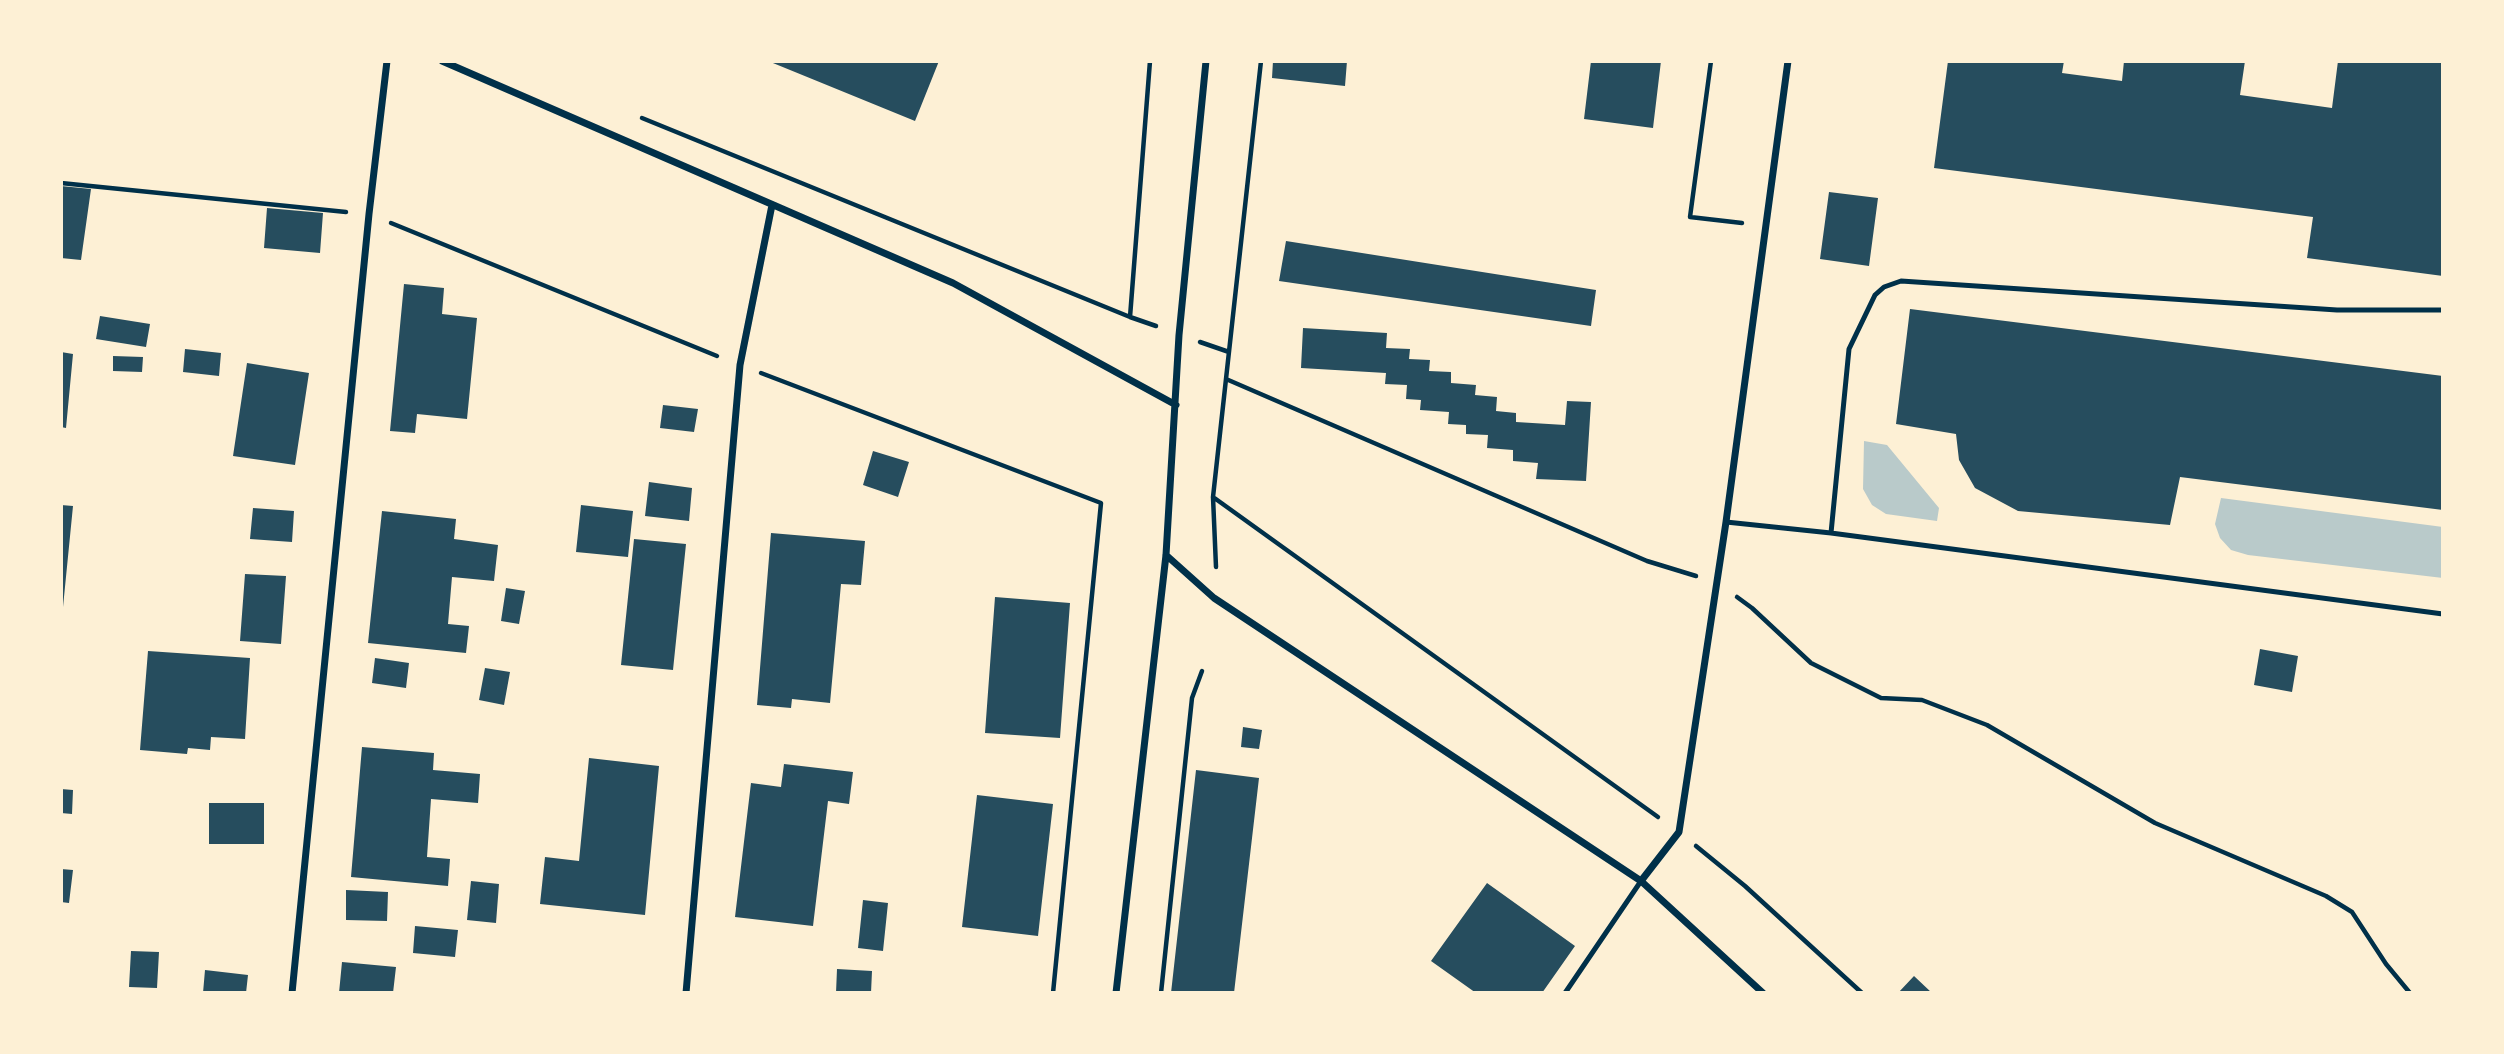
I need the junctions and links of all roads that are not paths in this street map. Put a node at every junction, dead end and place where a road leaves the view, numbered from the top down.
1 (387, 61) edge
2 (442, 61) edge
3 (1206, 61) edge
4 (1788, 61) edge
5 (772, 205) junction
6 (2443, 310) edge
7 (1176, 405) junction
8 (1726, 522) junction
9 (1831, 533) junction
10 (1166, 555) junction
11 (2443, 614) edge
12 (1641, 881) junction
13 (292, 993) edge
14 (686, 993) edge
15 (1116, 993) edge
16 (1566, 993) edge
17 (1763, 993) edge

1 - 13 street
2 - 5 street
3 - 7 street
4 - 8 street
5 - 7 street
5 - 14 street
6 - 9 lane
7 - 10 street
8 - 9 lane
8 - 12 street
9 - 11 lane
10 - 12 street
10 - 15 street
12 - 16 lane
12 - 17 street

